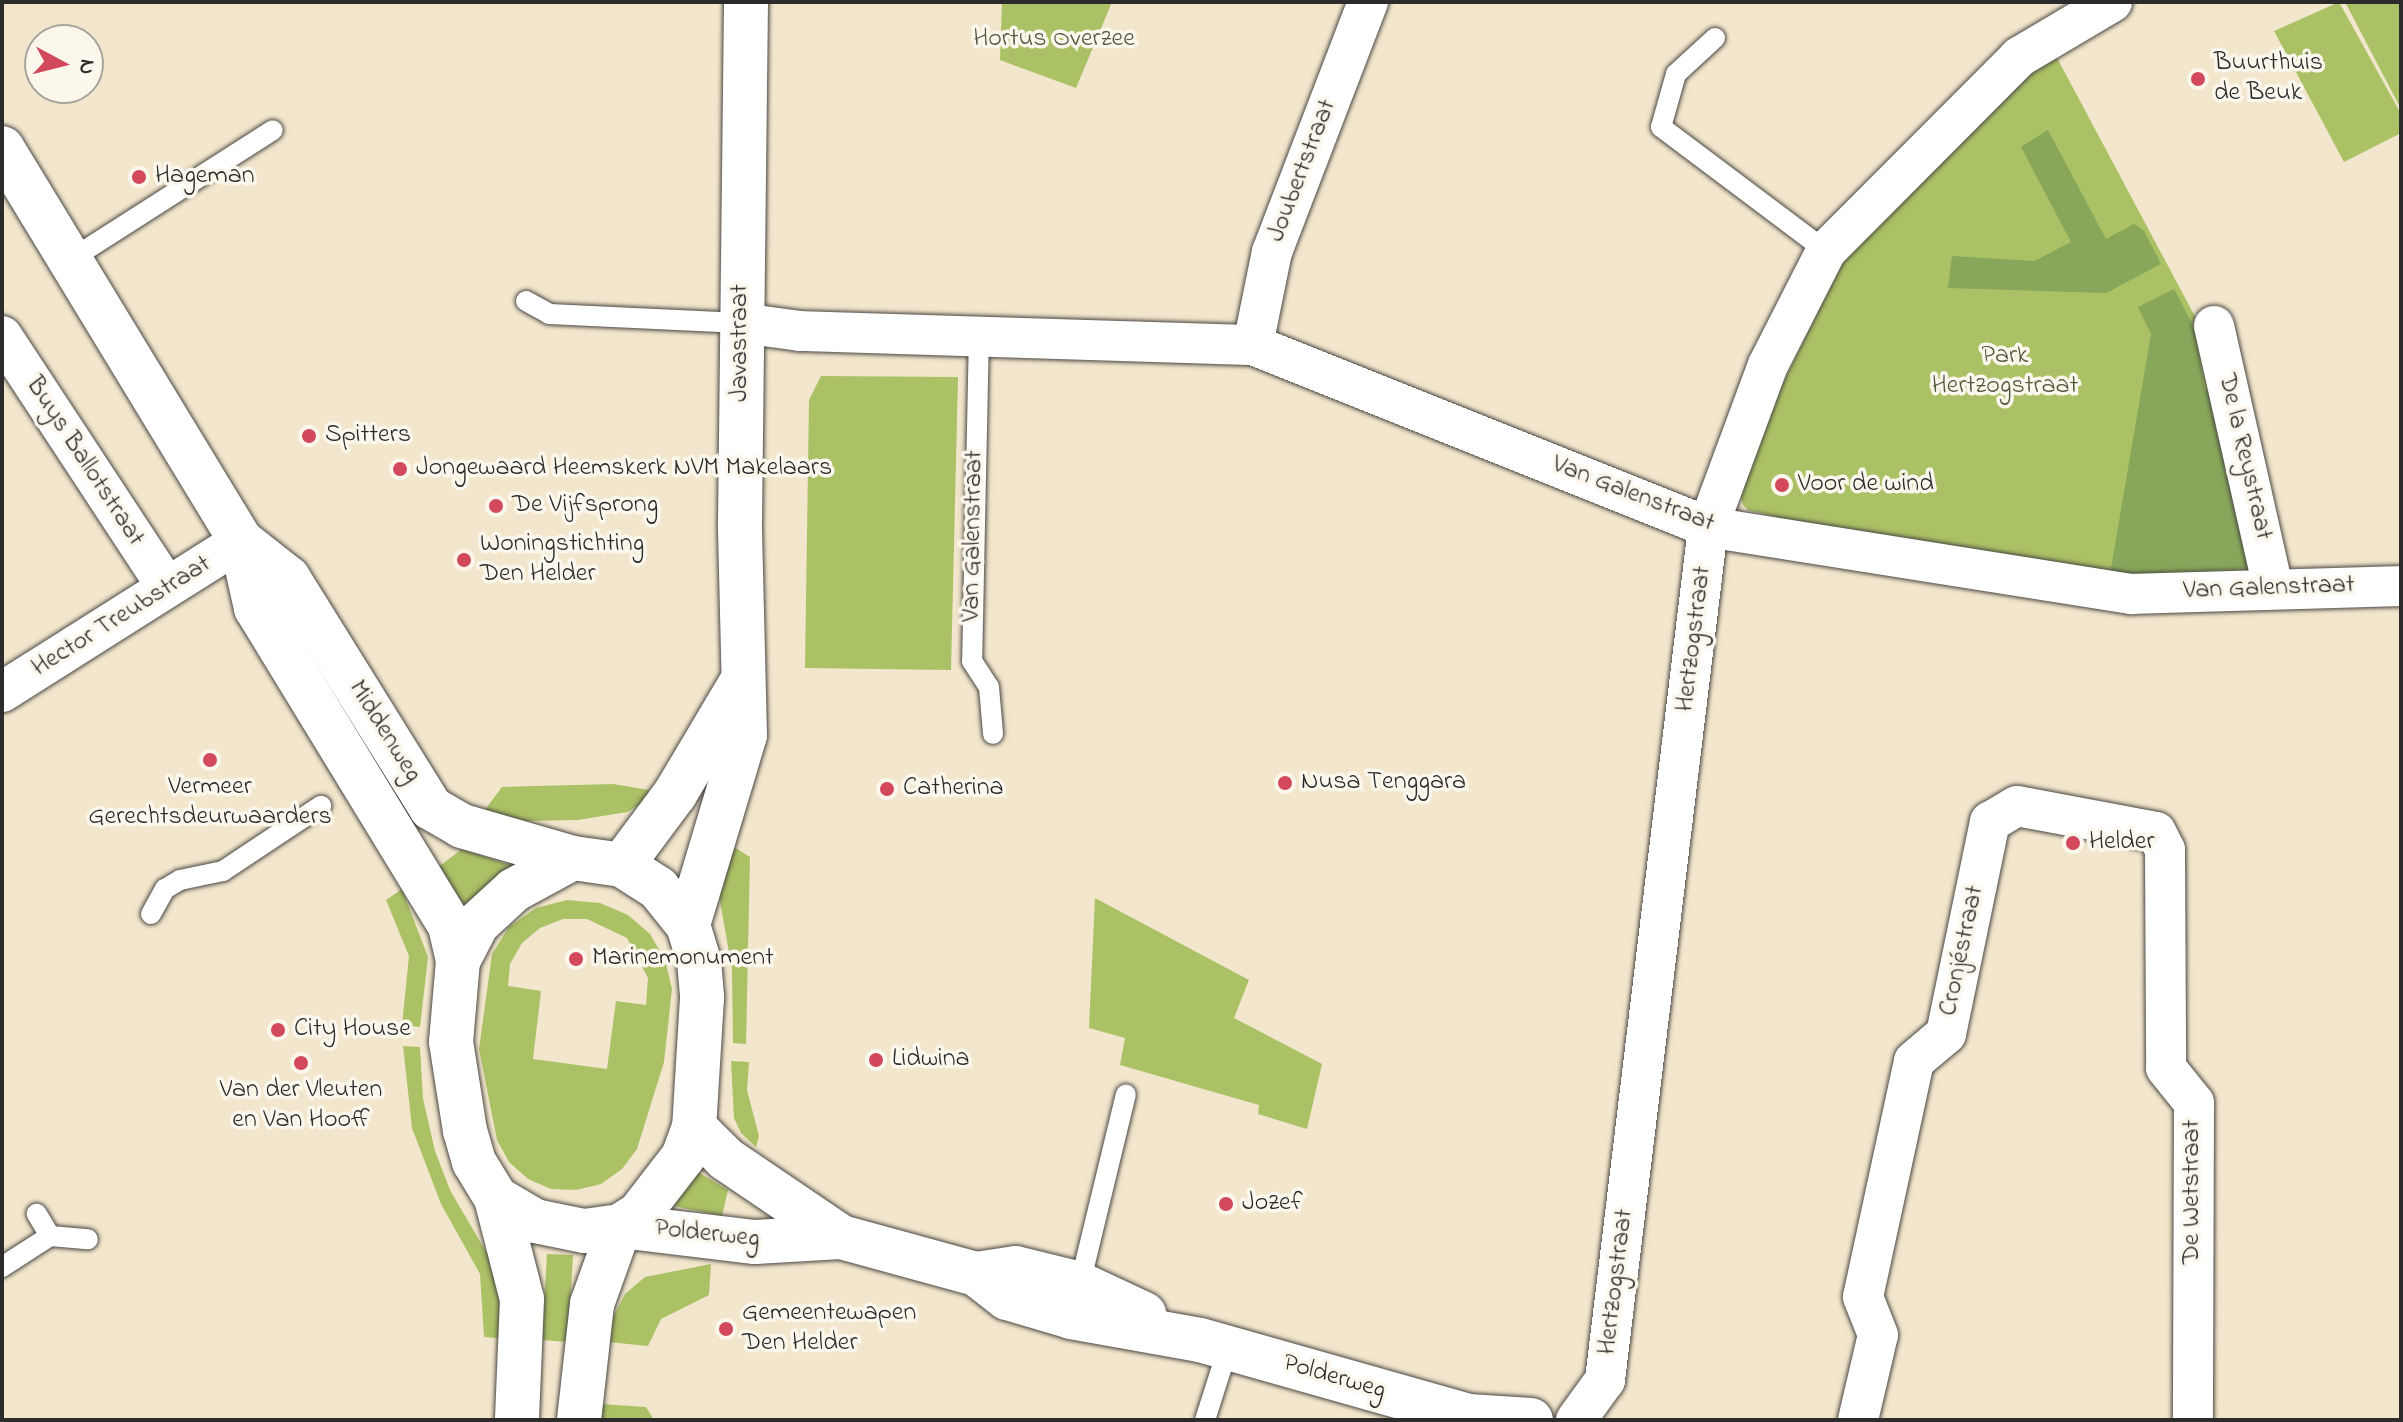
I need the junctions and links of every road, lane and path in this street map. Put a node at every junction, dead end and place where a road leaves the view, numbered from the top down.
1 (746, 2) edge
2 (1368, 2) edge
3 (2112, 2) edge
4 (2052, 17) edge
5 (1715, 38) dead end
6 (273, 130) dead end
7 (2, 148) edge
8 (1826, 251) junction
9 (73, 258) junction
10 (526, 301) dead end
11 (741, 323) junction
12 (2214, 326) dead end
13 (979, 333) junction
14 (2, 336) edge
15 (1253, 345) junction
16 (1708, 527) junction
17 (241, 541) junction
18 (2401, 586) edge
19 (167, 587) junction
20 (2273, 588) junction
21 (741, 683) junction
22 (2, 692) edge
23 (993, 734) dead end
24 (321, 806) dead end
25 (2156, 832) joint
26 (573, 858) junction
27 (622, 865) junction
28 (151, 914) dead end
29 (688, 925) junction
30 (458, 961) junction
31 (1126, 1094) dead end
32 (694, 1127) junction
33 (496, 1198) junction
34 (37, 1214) dead end
35 (620, 1226) junction
36 (50, 1236) junction
37 (841, 1237) junction
38 (88, 1239) dead end
39 (2, 1267) edge
40 (976, 1274) junction
41 (1080, 1284) junction
42 (1214, 1344) junction
43 (1471, 1418) edge
44 (517, 1420) edge
45 (579, 1420) edge
46 (1205, 1420) edge
47 (1531, 1420) edge
48 (1576, 1420) edge
49 (1858, 1420) edge
50 (2193, 1420) edge

1 - 11 main road, Javastraat
2 - 15 street, Joubertstraat
3 - 4 street, Hertzogstraat
4 - 8 street, Hertzogstraat
5 - 8 lane
6 - 9 lane
7 - 9 main road, Middenweg
8 - 16 street, Hertzogstraat
9 - 17 main road, Middenweg
10 - 11 lane
11 - 13 street, Van Galenstraat
11 - 21 main road, Javastraat
12 - 20 street, De la Reystraat
13 - 15 street, Van Galenstraat
13 - 23 lane, Van Galenstraat
14 - 19 street, Buys Ballotstraat
15 - 16 street, Van Galenstraat
16 - 20 street, Van Galenstraat
16 - 48 street, Hertzogstraat
17 - 19 street, Hector Treubstraat
17 - 26 main road, Middenweg
17 - 30 main road, Middenweg
18 - 20 street, Van Galenstraat
19 - 22 street, Hector Treubstraat
21 - 27 main road
21 - 29 main road, Javastraat
24 - 28 lane
25 - 49 street, Cronjéstraat
25 - 50 street, De Wetstraat
26 - 27 main road, Middenweg
26 - 30 main road
27 - 29 main road
29 - 32 main road
30 - 33 main road
31 - 41 lane
32 - 35 main road
32 - 37 main road, Polderweg
33 - 35 main road, Polderweg
33 - 44 main road
34 - 36 lane
35 - 37 main road, Polderweg
35 - 45 main road
36 - 38 lane
36 - 39 lane
37 - 40 main road, Polderweg
40 - 41 main road, Polderweg
40 - 42 main road, Polderweg
41 - 42 main road, Polderweg
42 - 43 main road, Polderweg
42 - 46 lane
43 - 47 main road, Polderweg

